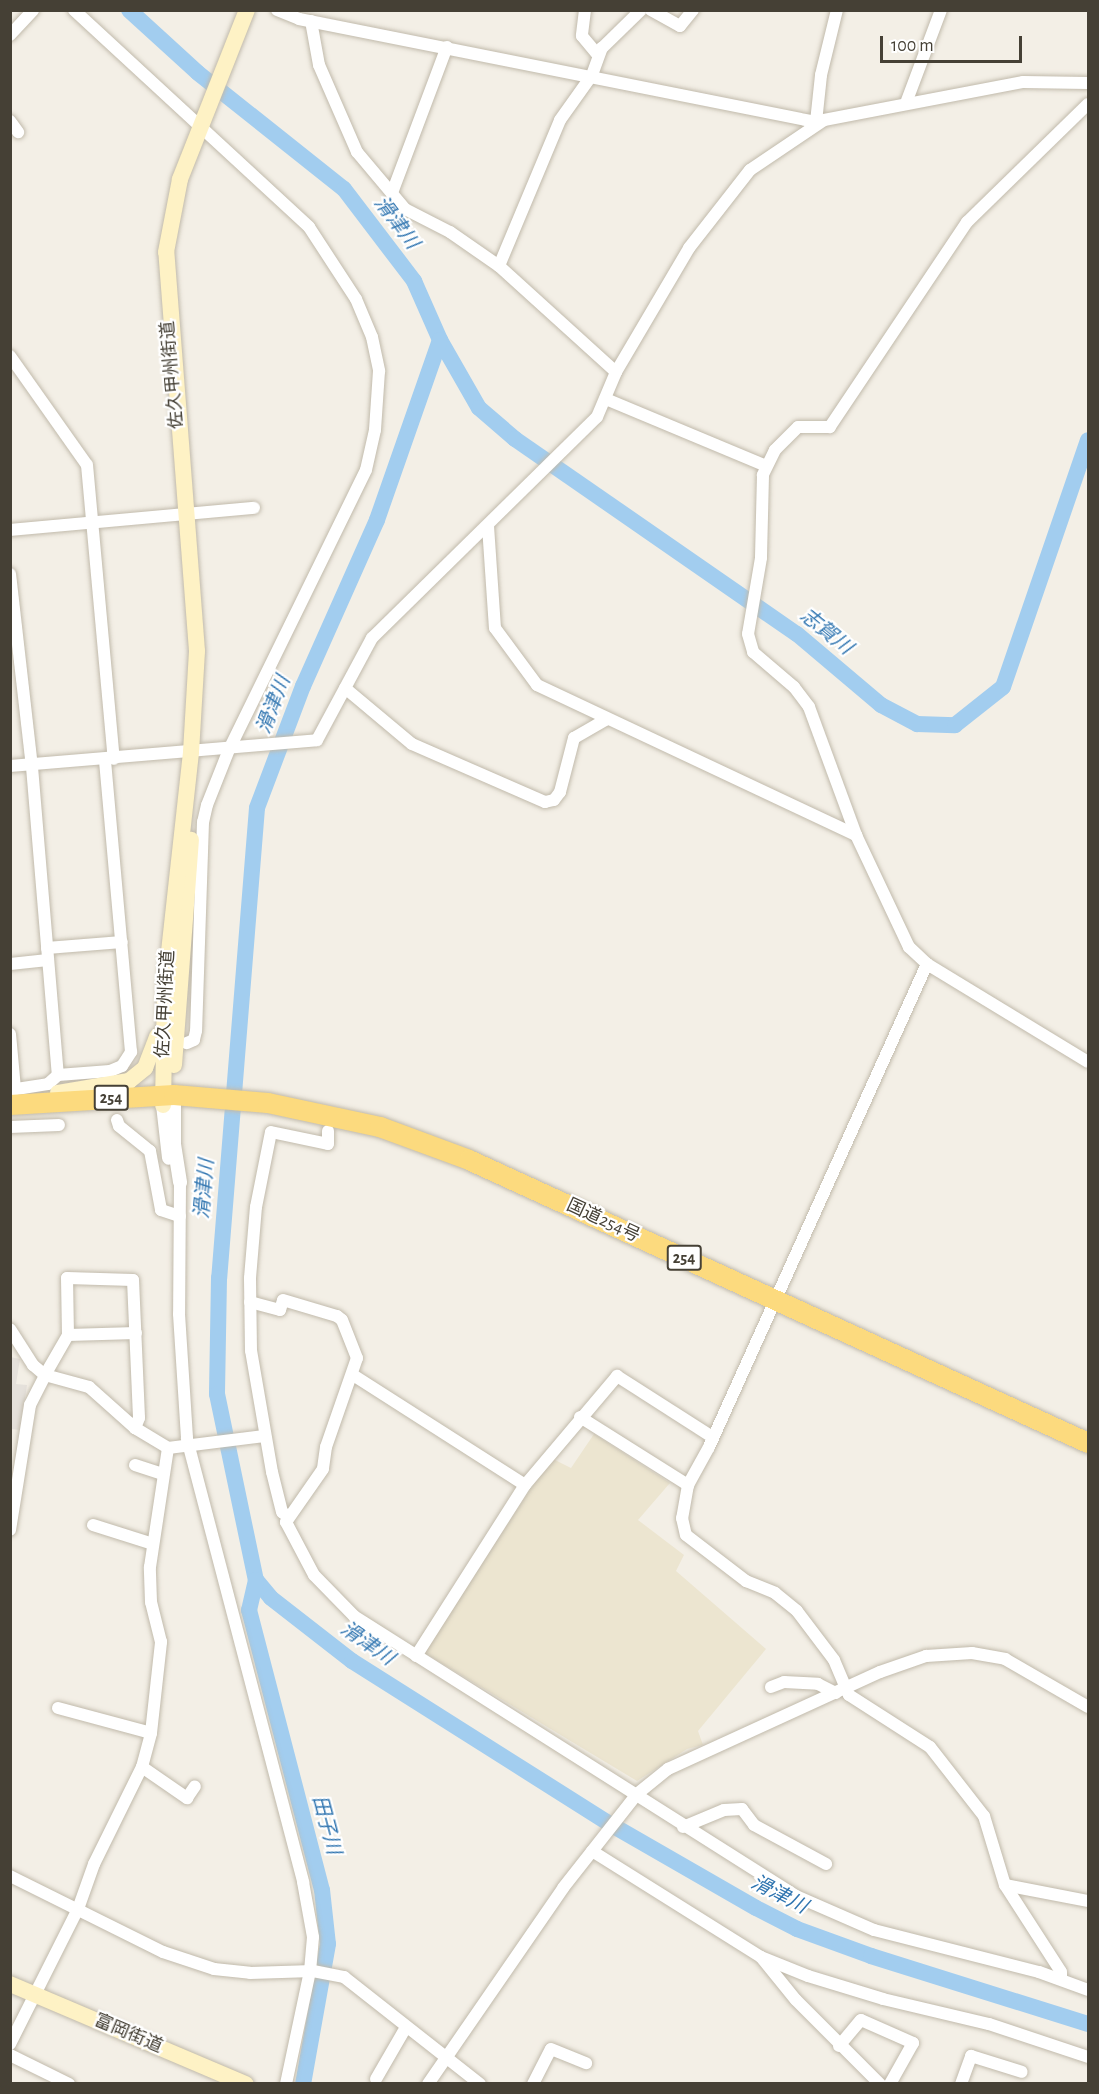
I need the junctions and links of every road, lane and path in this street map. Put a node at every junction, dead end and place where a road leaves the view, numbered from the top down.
1 (33, 10) edge
2 (74, 10) edge
3 (248, 10) edge
4 (277, 10) edge
5 (585, 10) edge
6 (641, 10) edge
7 (651, 10) edge
8 (693, 10) edge
9 (837, 10) edge
10 (941, 10) edge
11 (311, 21) junction
12 (10, 35) edge
13 (447, 47) junction
14 (597, 54) junction
15 (592, 75) junction
16 (1089, 83) edge
17 (906, 104) junction
18 (1089, 104) edge
19 (10, 121) edge
20 (816, 122) junction
21 (202, 123) junction
22 (18, 132) dead end
23 (392, 193) junction
24 (499, 266) junction
25 (10, 356) edge
26 (616, 372) junction
27 (606, 399) junction
28 (766, 466) junction
29 (254, 508) dead end
30 (186, 514) junction
31 (92, 522) junction
32 (488, 526) junction
33 (10, 530) edge
34 (10, 574) edge
35 (345, 688) junction
36 (605, 720) junction
37 (232, 747) junction
38 (191, 752) junction
39 (109, 760) junction
40 (10, 766) edge
41 (32, 767) junction
42 (856, 835) junction
43 (122, 942) junction
44 (48, 954) junction
45 (10, 964) edge
46 (927, 964) junction
47 (165, 988) junction
48 (10, 1034) edge
49 (130, 1042) junction
50 (149, 1042) dead end
51 (187, 1043) dead end
52 (1089, 1062) edge
53 (58, 1075) junction
54 (168, 1100) junction
55 (18, 1101) edge
56 (117, 1119) dead end
57 (59, 1125) dead end
58 (10, 1127) edge
59 (328, 1131) dead end
60 (179, 1180) joint
61 (180, 1216) junction
62 (774, 1299) junction
63 (250, 1302) junction
64 (10, 1329) edge
65 (136, 1333) junction
66 (68, 1335) junction
67 (45, 1375) junction
68 (353, 1375) junction
69 (580, 1417) junction
70 (135, 1428) junction
71 (263, 1436) junction
72 (711, 1436) junction
73 (1089, 1443) edge
74 (190, 1446) junction
75 (168, 1448) junction
76 (135, 1465) dead end
77 (163, 1474) junction
78 (525, 1485) junction
79 (688, 1485) junction
80 (287, 1516) junction
81 (93, 1524) dead end
82 (10, 1530) edge
83 (153, 1545) junction
84 (416, 1656) junction
85 (771, 1687) dead end
86 (841, 1691) junction
87 (1089, 1707) edge
88 (58, 1708) dead end
89 (151, 1733) junction
90 (142, 1767) junction
91 (195, 1786) dead end
92 (636, 1796) junction
93 (683, 1827) junction
94 (592, 1851) junction
95 (826, 1864) dead end
96 (10, 1876) edge
97 (1005, 1885) junction
98 (1089, 1901) edge
99 (78, 1909) junction
100 (761, 1957) junction
101 (312, 1971) junction
102 (1061, 1979) junction
103 (10, 1984) edge
104 (1089, 1990) edge
105 (34, 1994) junction
106 (405, 2029) junction
107 (10, 2044) edge
108 (839, 2046) junction
109 (10, 2055) edge
110 (446, 2057) junction
111 (1089, 2057) edge
112 (586, 2064) dead end
113 (1022, 2072) dead end
114 (217, 2078) edge
115 (376, 2079) dead end
116 (69, 2084) edge
117 (246, 2084) edge
118 (286, 2084) edge
119 (428, 2084) edge
120 (480, 2084) edge
121 (533, 2084) edge
122 (880, 2084) edge
123 (890, 2084) edge
124 (961, 2084) edge

1 - 12 street
2 - 21 street
3 - 21 main road, 佐久甲州街道
4 - 11 street
5 - 14 street
6 - 14 street
7 - 8 street
9 - 20 street
10 - 17 street
11 - 13 street
11 - 23 street
13 - 15 street
13 - 23 street
14 - 15 street
15 - 20 street
15 - 24 street
16 - 17 street
17 - 20 street
18 - 28 street
19 - 22 street
20 - 26 street
21 - 30 main road, 佐久甲州街道
21 - 37 street
23 - 24 street
24 - 26 street
25 - 31 street
26 - 27 street
27 - 28 street
27 - 32 street
28 - 42 street
29 - 30 street
30 - 31 street
30 - 38 main road, 佐久甲州街道
31 - 33 street
31 - 39 street
32 - 35 street
32 - 36 street
34 - 41 street
35 - 36 street
35 - 37 street
36 - 42 street
37 - 38 street
37 - 51 street
38 - 39 street
38 - 47 main road, 佐久甲州街道
38 - 54 main road, 佐久甲州街道
39 - 41 street
39 - 43 street
40 - 41 street
41 - 44 street
42 - 46 street
43 - 44 street
43 - 49 street
44 - 45 street
44 - 53 street
46 - 52 street
46 - 62 street
47 - 54 main road, 佐久甲州街道
47 - 55 main road
48 - 55 street
49 - 50 street
49 - 53 street
53 - 55 street
54 - 55 highway, 254
54 - 60 street
54 - 62 highway, 国道254号 / 254
56 - 61 street
57 - 58 street
59 - 63 street
60 - 61 street
61 - 74 street
62 - 72 street
62 - 73 highway, 国道254号 / 254
63 - 68 street
63 - 71 street
64 - 67 street
65 - 66 street
65 - 66 street
65 - 70 street
66 - 67 street
67 - 70 street
67 - 82 street
68 - 78 street
68 - 80 street
69 - 72 street
69 - 78 street
69 - 79 street
70 - 75 street
71 - 74 street
71 - 80 street
72 - 79 street
74 - 75 street
74 - 101 street
75 - 77 street
76 - 77 street
77 - 83 street
78 - 84 street
79 - 86 street
80 - 84 street
81 - 83 street
83 - 89 street
84 - 92 street
85 - 86 street
86 - 87 street
86 - 92 street
86 - 97 street
88 - 89 street
89 - 90 street
90 - 91 street
90 - 99 street
92 - 93 street
92 - 94 street
93 - 95 street
93 - 102 street
94 - 100 street
94 - 110 street
96 - 99 street
97 - 98 street
97 - 102 street
99 - 101 street
99 - 105 street
100 - 108 street
100 - 111 street
101 - 106 street
101 - 118 street
102 - 104 street
103 - 105 main road, 富岡街道
105 - 107 street
105 - 114 main road, 富岡街道
106 - 110 street
106 - 115 street
108 - 122 street
108 - 123 street
109 - 116 street
110 - 119 street
110 - 120 street
112 - 121 street
113 - 124 street
114 - 117 main road, 富岡街道

